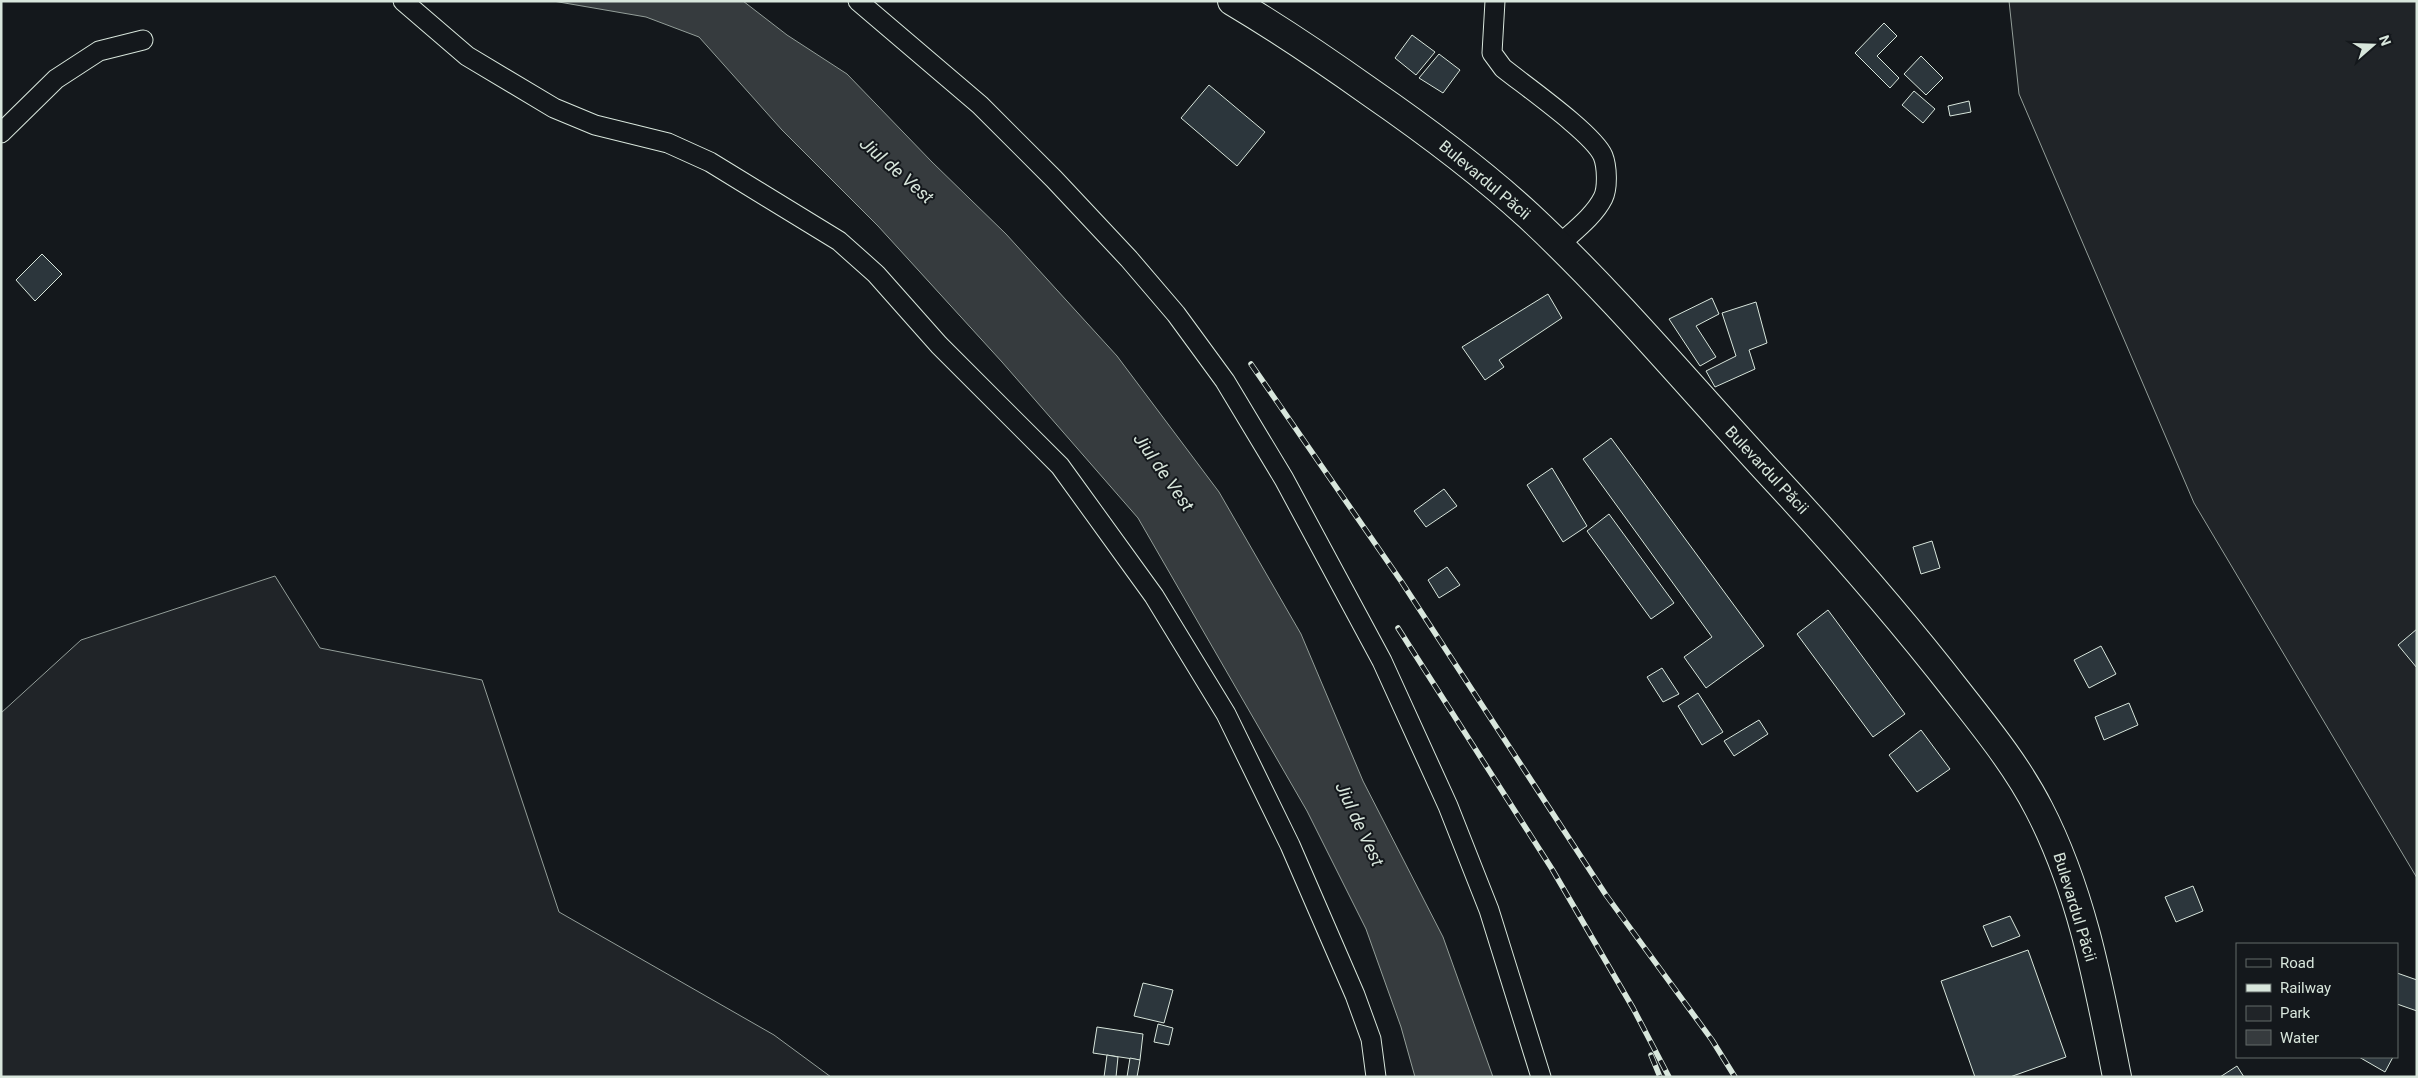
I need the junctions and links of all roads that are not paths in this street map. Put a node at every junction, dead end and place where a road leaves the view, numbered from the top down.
1 (403, 1) edge
2 (858, 1) edge
3 (1232, 1) edge
4 (1495, 1) edge
5 (143, 40) dead end
6 (1, 133) edge
7 (1559, 245) junction
8 (1376, 1077) edge
9 (1541, 1077) edge
10 (2118, 1077) edge

1 - 8 street
2 - 9 street
3 - 7 main road, Bulevardul Păcii
4 - 7 street
5 - 6 street
7 - 10 main road, Bulevardul Păcii

